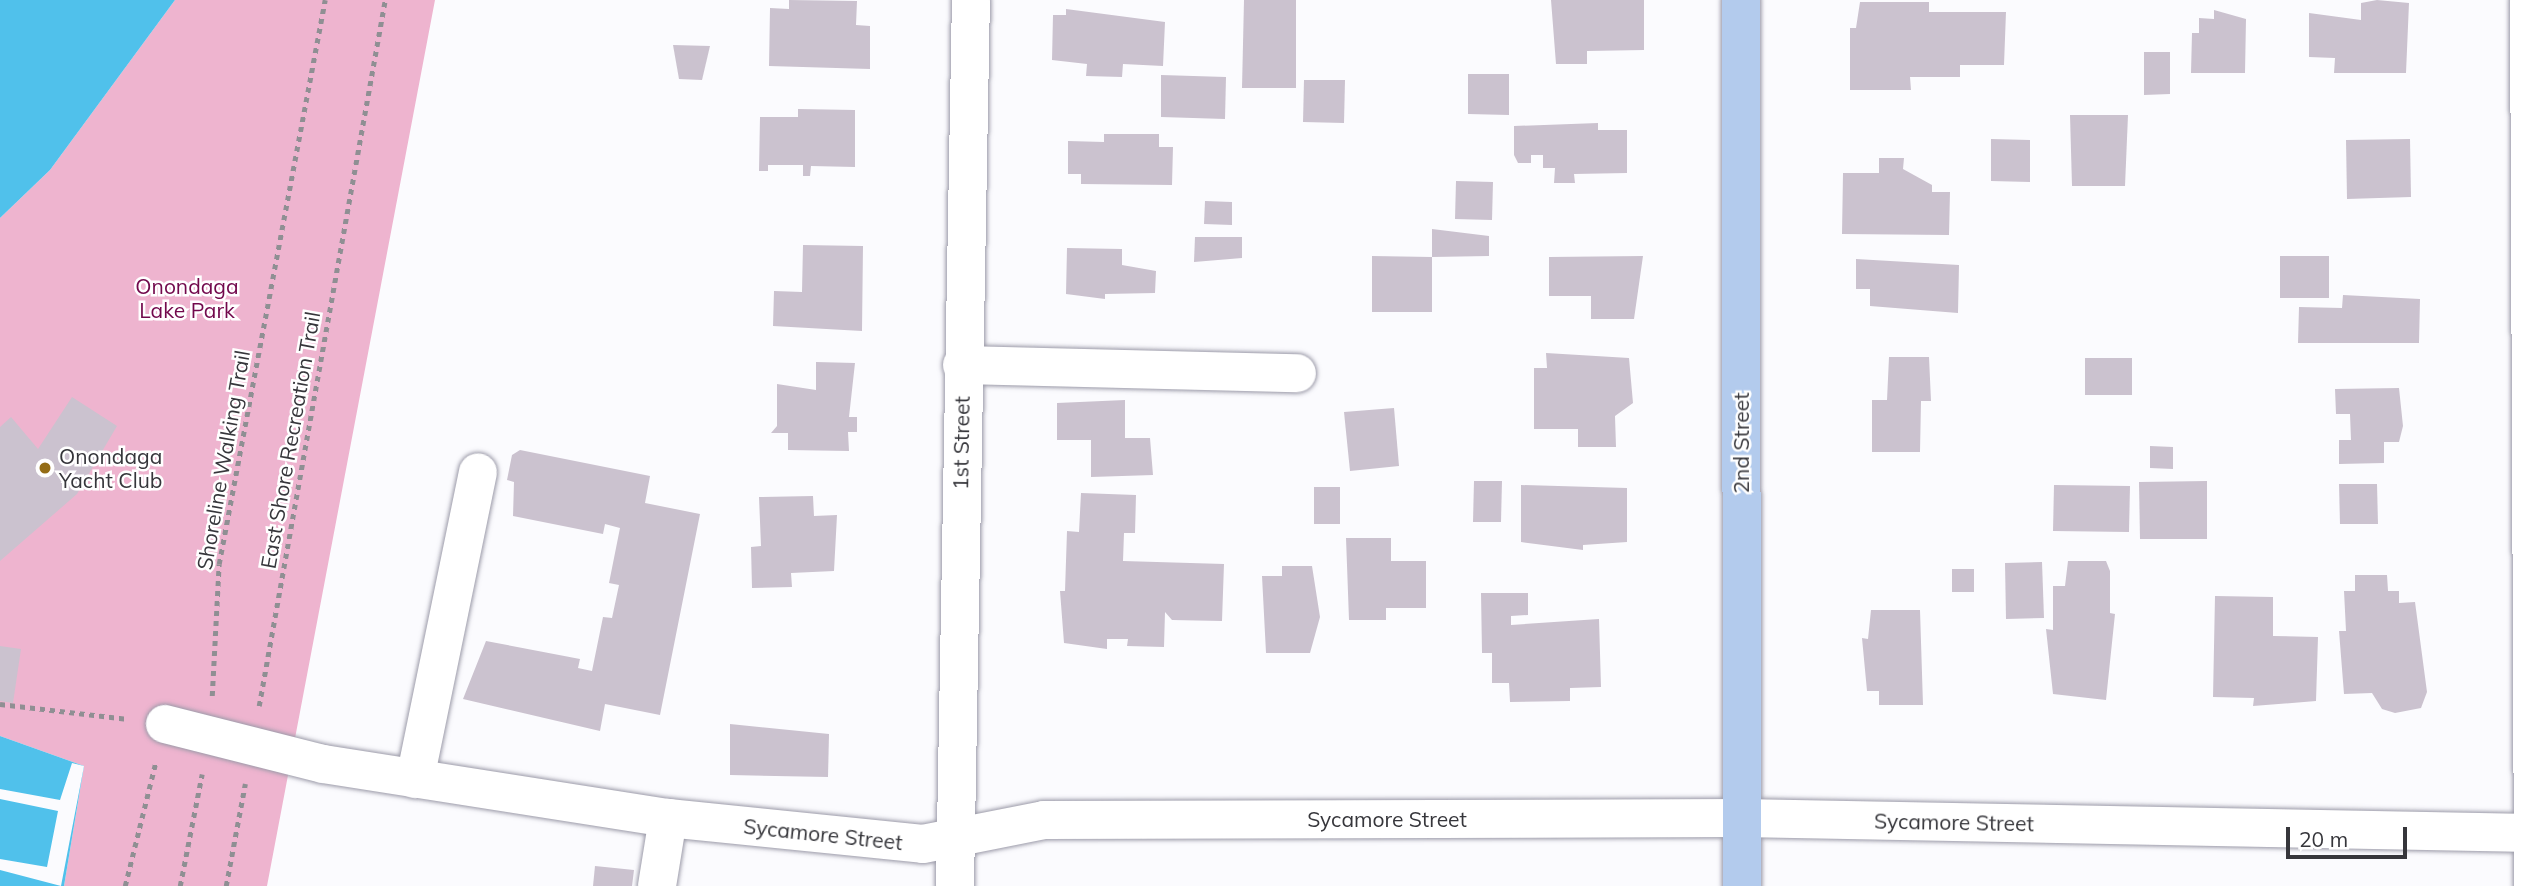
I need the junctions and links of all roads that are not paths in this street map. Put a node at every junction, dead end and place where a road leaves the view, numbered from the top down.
1 (971, 0) edge
2 (1741, 0) edge
3 (2529, 0) edge
4 (962, 365) junction
5 (1297, 373) dead end
6 (478, 472) dead end
7 (165, 724) road end
8 (415, 779) junction
9 (668, 818) junction
10 (1741, 818) junction
11 (2532, 833) junction
12 (956, 840) junction
13 (657, 886) edge
14 (955, 886) edge
15 (1742, 886) edge
16 (2533, 886) edge

1 - 4 street, 1st Street
2 - 10 main road, 2nd Street
3 - 11 street
4 - 5 street
4 - 12 street, 1st Street
6 - 8 street
7 - 8 street, Sycamore Street
8 - 9 street, Sycamore Street
9 - 12 street, Sycamore Street
9 - 13 street
10 - 11 street, Sycamore Street
10 - 12 street, Sycamore Street
10 - 15 main road, 2nd Street
11 - 16 street
12 - 14 street, 1st Street

